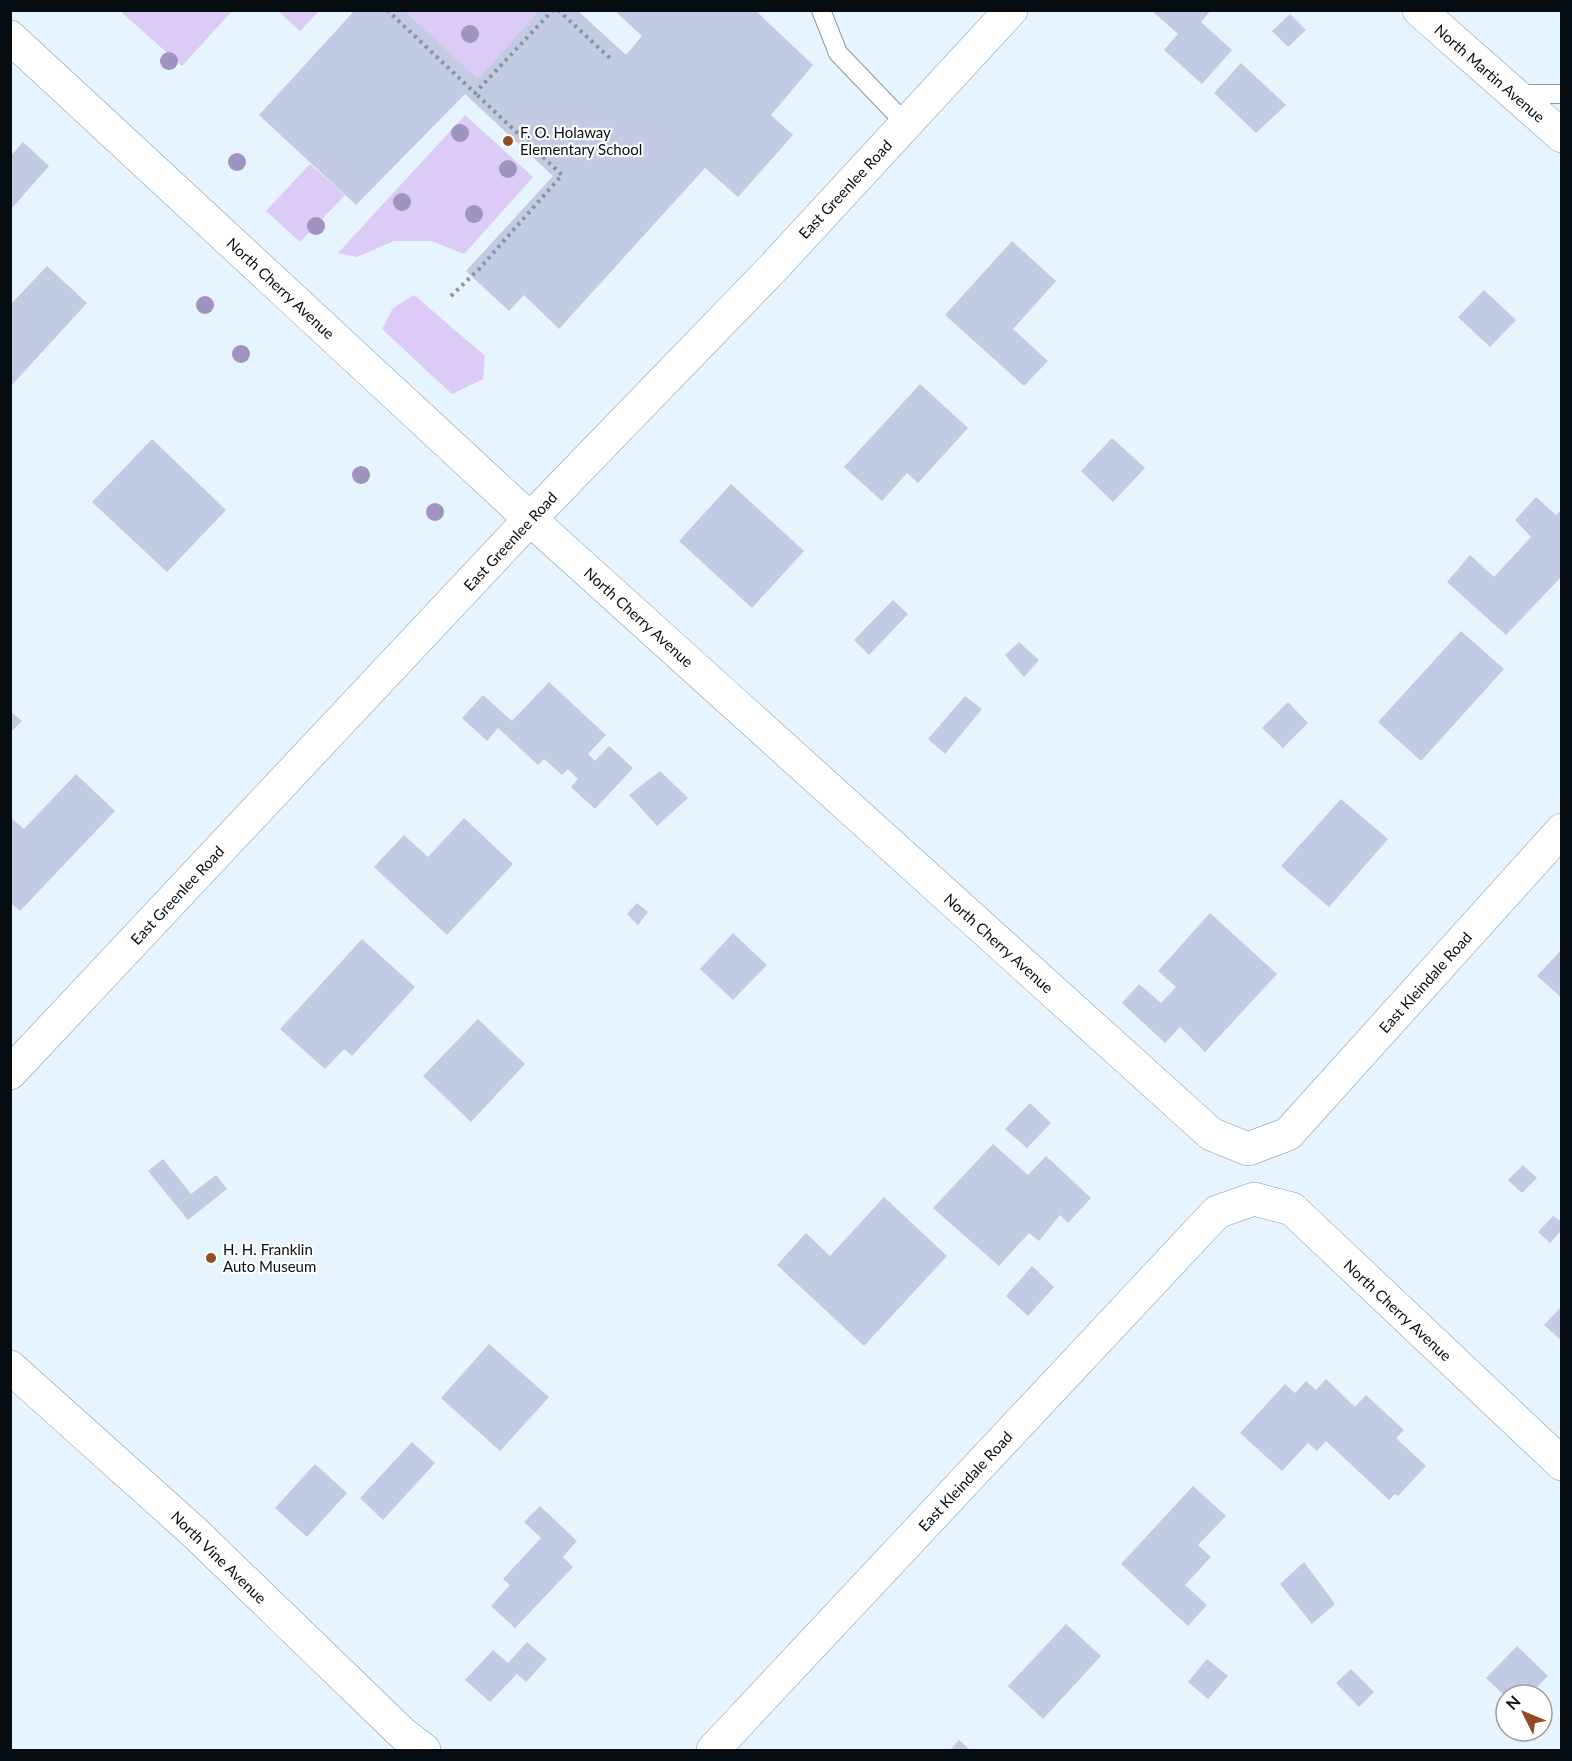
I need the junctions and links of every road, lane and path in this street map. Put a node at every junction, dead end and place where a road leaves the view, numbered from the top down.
1 (387, 10) edge
2 (553, 10) edge
3 (558, 10) edge
4 (821, 10) edge
5 (1011, 10) edge
6 (1419, 10) edge
7 (10, 37) edge
8 (612, 60) dead end
9 (475, 93) junction
10 (1514, 94) junction
11 (1562, 94) edge
12 (906, 124) junction
13 (1562, 136) edge
14 (451, 296) dead end
15 (530, 519) junction
16 (1562, 830) edge
17 (10, 1073) edge
18 (1288, 1134) joint
19 (1217, 1212) joint
20 (10, 1367) edge
21 (1562, 1464) edge
22 (424, 1750) edge
23 (713, 1750) edge

1 - 9 path
2 - 9 path
3 - 8 path
4 - 12 lane
5 - 12 street, East Greenlee Road
6 - 10 street, North Martin Avenue
7 - 15 street, North Cherry Avenue
9 - 14 path
10 - 11 lane
10 - 13 street, North Martin Avenue
12 - 15 street, East Greenlee Road
15 - 17 street, East Greenlee Road
15 - 18 street, North Cherry Avenue
16 - 18 street, East Kleindale Road
19 - 21 street, North Cherry Avenue
19 - 23 street, East Kleindale Road
20 - 22 street, North Vine Avenue

